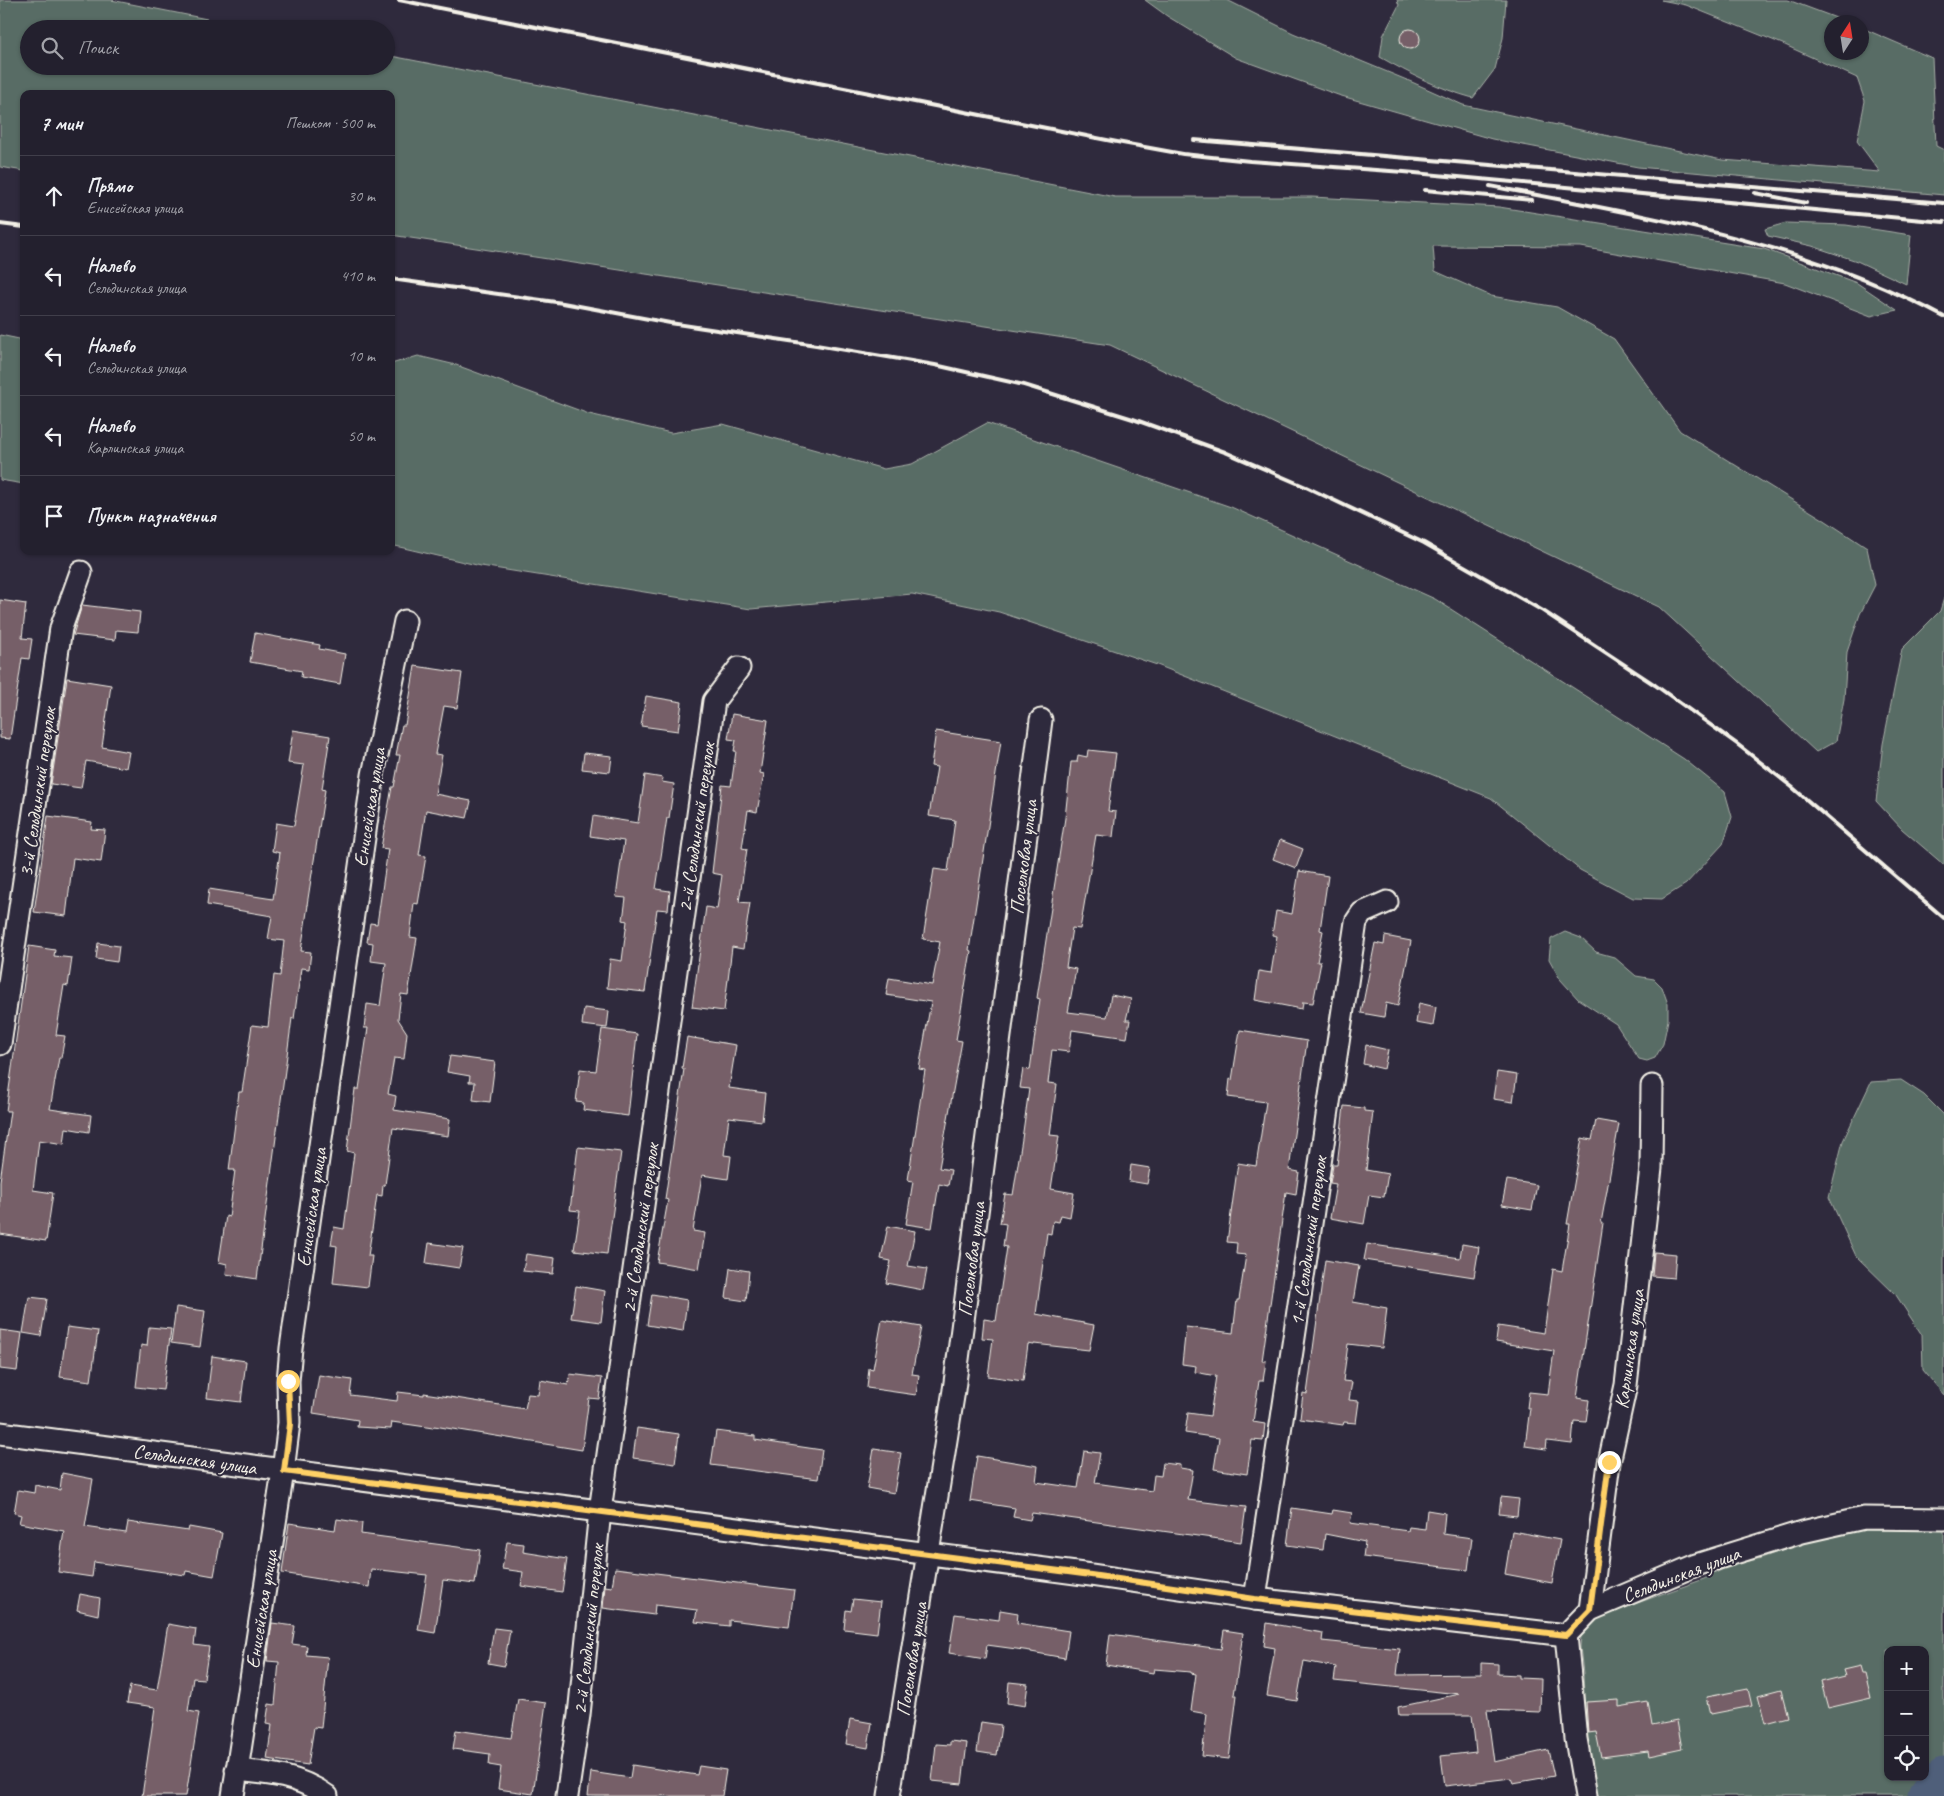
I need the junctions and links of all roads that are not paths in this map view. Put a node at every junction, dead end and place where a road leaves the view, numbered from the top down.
1 (80, 572) dead end
2 (405, 621) dead end
3 (739, 668) dead end
4 (1042, 720) dead end
5 (1387, 902) dead end
6 (0, 1044) edge
7 (1652, 1086) dead end
8 (0, 1433) edge
9 (284, 1471) junction
10 (600, 1511) junction
11 (1944, 1519) edge
12 (928, 1555) junction
13 (1255, 1599) junction
14 (1590, 1610) junction
15 (1566, 1635) junction
16 (236, 1770) junction
17 (233, 1796) edge
18 (327, 1796) edge
19 (567, 1796) edge
20 (888, 1796) edge
21 (1586, 1796) edge

1 - 6 street, 3-й Сельдинский переулок
2 - 9 street, Енисейская улица
3 - 10 street, 2-й Сельдинский переулок
4 - 12 street, Поселковая улица
5 - 13 street, 1-й Сельдинский переулок
7 - 14 street, Карлинская улица
8 - 9 street, Сельдинская улица
9 - 10 street, Сельдинская улица
9 - 16 street, Енисейская улица
10 - 12 street, Сельдинская улица
10 - 19 street, 2-й Сельдинский переулок
11 - 14 street, Сельдинская улица
12 - 13 street, Сельдинская улица
12 - 20 street, Поселковая улица
13 - 15 street, Сельдинская улица
14 - 15 street, Сельдинская улица
15 - 21 street
16 - 17 street, Енисейская улица
16 - 18 street

